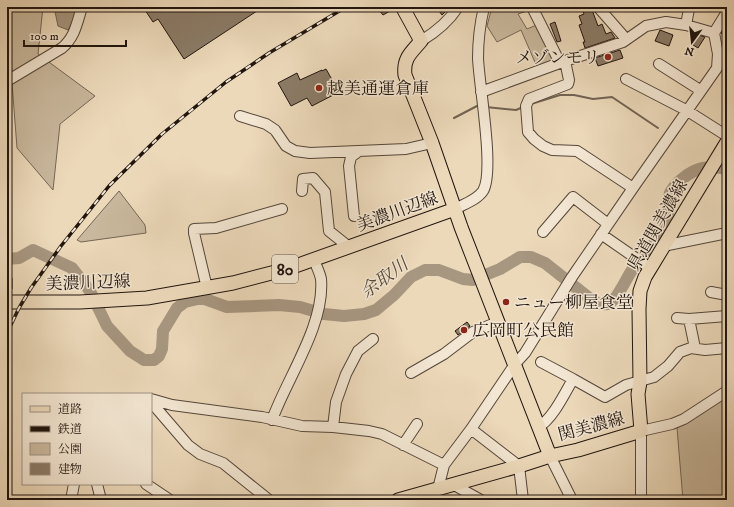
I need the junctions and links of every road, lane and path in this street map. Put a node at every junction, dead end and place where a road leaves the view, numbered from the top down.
1 (82, 7) edge
2 (458, 7) edge
3 (484, 7) edge
4 (532, 7) edge
5 (598, 7) edge
6 (689, 9) dead end
7 (404, 10) dead end
8 (727, 12) edge
9 (686, 24) junction
10 (714, 33) junction
11 (625, 37) junction
12 (421, 41) junction
13 (562, 62) junction
14 (659, 64) dead end
15 (626, 79) dead end
16 (7, 81) edge
17 (700, 90) junction
18 (482, 102) junction
19 (686, 110) junction
20 (240, 116) dead end
21 (727, 136) edge
22 (727, 142) edge
23 (432, 143) junction
24 (359, 151) junction
25 (632, 188) junction
26 (302, 191) dead end
27 (282, 209) dead end
28 (455, 209) junction
29 (354, 216) dead end
30 (608, 224) junction
31 (543, 232) dead end
32 (727, 233) edge
33 (601, 234) junction
34 (663, 246) junction
35 (349, 247) junction
36 (314, 259) junction
37 (650, 268) junction
38 (207, 288) junction
39 (711, 292) dead end
40 (727, 295) edge
41 (7, 302) edge
42 (727, 316) edge
43 (677, 318) dead end
44 (689, 319) junction
45 (498, 322) junction
46 (373, 340) dead end
47 (695, 348) junction
48 (727, 348) edge
49 (541, 362) dead end
50 (514, 364) junction
51 (411, 373) dead end
52 (573, 379) junction
53 (640, 382) junction
54 (727, 391) edge
55 (152, 400) edge
56 (152, 401) edge
57 (272, 420) junction
58 (417, 424) dead end
59 (333, 427) junction
60 (538, 427) junction
61 (471, 429) junction
62 (641, 431) junction
63 (403, 445) junction
64 (550, 456) junction
65 (444, 465) junction
66 (518, 466) junction
67 (454, 484) junction
68 (74, 485) edge
69 (97, 485) edge
70 (148, 485) edge
71 (438, 489) junction
72 (71, 500) edge
73 (101, 500) edge
74 (170, 500) edge
75 (269, 500) edge
76 (398, 500) edge
77 (480, 500) edge
78 (523, 500) edge
79 (572, 500) edge
80 (641, 500) edge

1 - 16 street
2 - 12 street
3 - 18 street
4 - 13 street
5 - 11 street
6 - 9 street
7 - 12 main road
8 - 10 street
9 - 10 street
9 - 11 street
10 - 17 street
11 - 13 street
12 - 23 main road
13 - 18 street
13 - 25 street
14 - 17 street
15 - 19 street
17 - 19 street
18 - 28 street
19 - 21 street
19 - 25 street
20 - 24 street
22 - 34 main road, 県道関美濃線
23 - 24 street
23 - 28 main road
24 - 29 street
25 - 30 street
26 - 35 street
27 - 38 street
28 - 35 main road, 美濃川辺線 / 80
28 - 45 main road, 美濃川辺線
30 - 31 street
30 - 33 street
32 - 34 street
33 - 37 street
33 - 50 street
34 - 37 main road, 県道関美濃線
35 - 36 main road, 美濃川辺線 / 80
36 - 38 main road, 美濃川辺線 / 80
36 - 57 street
37 - 53 main road, 県道関美濃線
38 - 41 main road, 美濃川辺線 / 80
39 - 40 street
42 - 44 street
43 - 44 street
44 - 47 street
45 - 50 main road, 美濃川辺線
45 - 51 street
46 - 59 street
47 - 48 street
47 - 53 street
49 - 52 street
50 - 60 main road, 美濃川辺線
50 - 61 street
52 - 53 street
52 - 60 street
53 - 62 main road, 関美濃線
54 - 62 street
55 - 57 street
56 - 75 street
57 - 59 street
58 - 63 street
59 - 63 street
60 - 64 main road, 美濃川辺線
61 - 65 street
61 - 66 street
62 - 64 main road, 関美濃線
62 - 80 street
63 - 65 street
64 - 66 main road
64 - 79 street
65 - 71 street
66 - 67 main road
66 - 78 street
67 - 71 main road
67 - 77 street
68 - 72 street
69 - 73 street
70 - 74 street
71 - 76 main road

